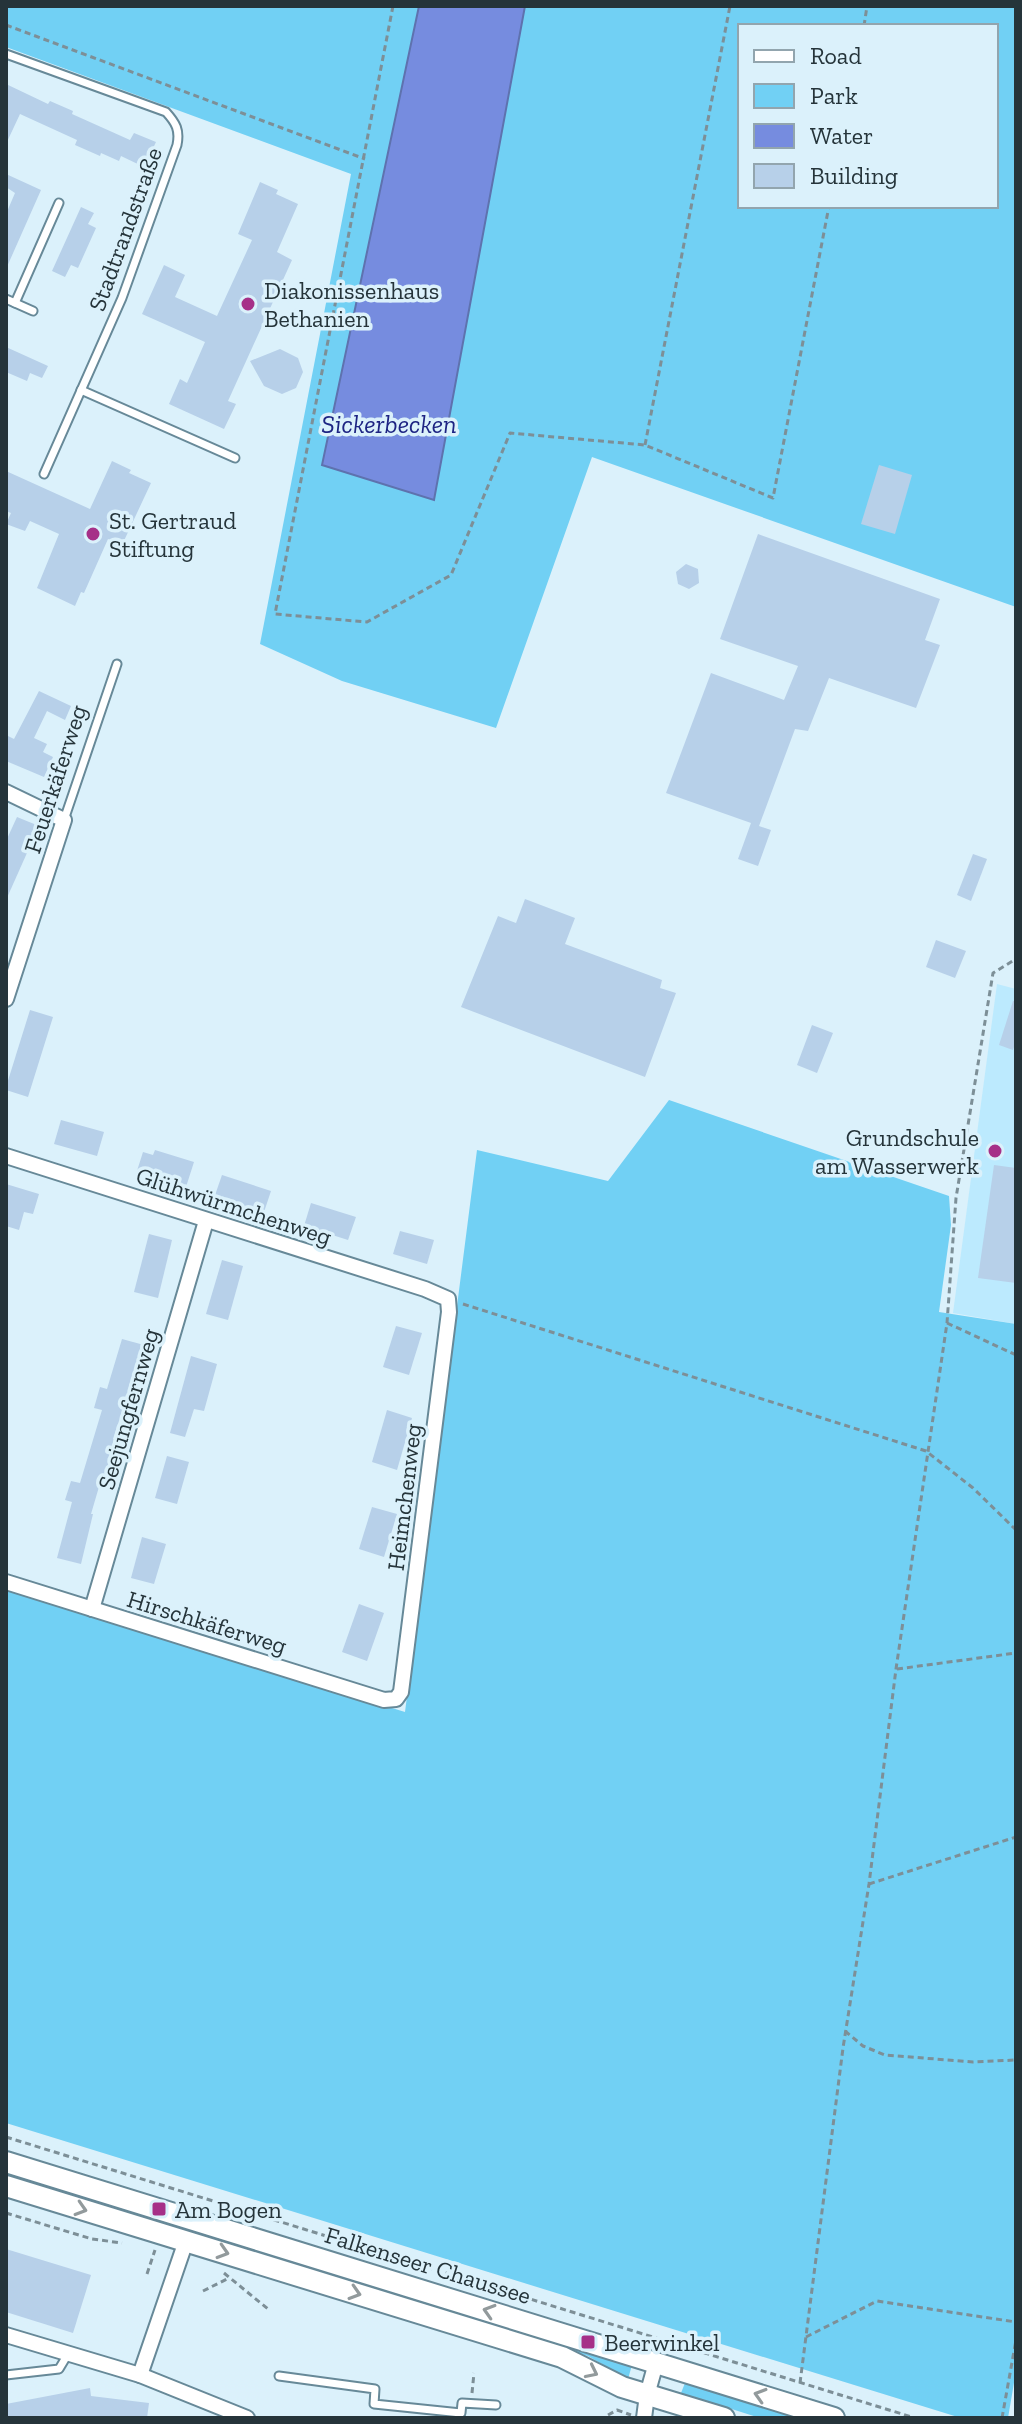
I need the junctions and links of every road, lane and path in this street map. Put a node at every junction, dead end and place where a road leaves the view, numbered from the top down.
1 (393, 6) edge
2 (730, 6) edge
3 (6, 25) edge
4 (6, 54) edge
5 (365, 159) junction
6 (59, 203) dead end
7 (829, 208) edge
8 (6, 299) edge
9 (15, 303) junction
10 (33, 311) dead end
11 (81, 390) junction
12 (645, 445) junction
13 (235, 458) dead end
14 (44, 474) dead end
15 (117, 664) dead end
16 (6, 792) edge
17 (64, 820) junction
18 (1016, 959) edge
19 (6, 999) edge
20 (6, 1156) edge
21 (206, 1221) junction
22 (448, 1299) junction
23 (947, 1323) junction
24 (1016, 1355) edge
25 (926, 1451) junction
26 (1016, 1530) edge
27 (6, 1582) edge
28 (92, 1609) junction
29 (1016, 1653) edge
30 (896, 1669) junction
31 (396, 1699) joint
32 (1016, 1837) edge
33 (869, 1884) junction
34 (845, 2031) junction
35 (1016, 2060) edge
36 (6, 2137) edge
37 (6, 2162) edge
38 (6, 2186) edge
39 (6, 2213) edge
40 (192, 2220) junction
41 (186, 2241) junction
42 (123, 2243) dead end
43 (156, 2246) dead end
44 (221, 2271) dead end
45 (238, 2272) dead end
46 (147, 2274) dead end
47 (229, 2278) junction
48 (203, 2291) dead end
49 (268, 2309) dead end
50 (1016, 2322) edge
51 (6, 2335) edge
52 (806, 2337) junction
53 (1016, 2340) edge
54 (68, 2354) junction
55 (656, 2363) junction
56 (474, 2373) dead end
57 (6, 2375) edge
58 (140, 2375) junction
59 (279, 2376) dead end
60 (800, 2383) junction
61 (647, 2395) junction
62 (470, 2404) junction
63 (496, 2405) dead end
64 (608, 2415) dead end
65 (247, 2418) edge
66 (643, 2418) edge
67 (724, 2418) edge
68 (834, 2418) edge
69 (915, 2418) edge
70 (1002, 2418) edge

1 - 5 path
2 - 12 path
3 - 5 path
4 - 11 lane, Stadtrandstraße
5 - 12 path
6 - 9 lane
7 - 12 path
8 - 9 lane
9 - 10 lane
11 - 13 lane
11 - 14 lane, Stadtrandstraße
15 - 17 lane, Feuerkäferweg
16 - 17 street
17 - 19 street, Feuerkäferweg
18 - 23 path
20 - 21 street, Glühwürmchenweg
21 - 22 street, Glühwürmchenweg
21 - 28 street, Seejungfernweg
22 - 25 path
22 - 31 street, Heimchenweg
23 - 24 path
23 - 25 path
25 - 26 path
25 - 30 path
27 - 28 street, Hirschkäferweg
28 - 31 street, Hirschkäferweg
29 - 30 path
30 - 33 path
32 - 33 path
33 - 34 path
34 - 35 path
34 - 52 path
36 - 60 path
37 - 40 main road, Falkenseer Chaussee
38 -> 41 main road, Falkenseer Chaussee
39 - 42 path
40 - 41 main road
55 -> 40 main road, Falkenseer Chaussee
41 - 58 street
41 -> 61 main road, Falkenseer Chaussee
43 - 46 path
44 - 47 path
45 - 47 path
47 - 48 path
47 - 49 path
50 - 52 path
51 - 54 street
52 - 60 path
53 - 70 path
54 - 57 lane
54 - 58 street
55 - 61 street
68 -> 55 main road, Falkenseer Chaussee
56 - 62 path
58 - 65 street
59 - 62 lane
60 - 69 path
61 - 66 street
61 - 67 main road, Falkenseer Chaussee
62 - 63 lane
64 - 66 path

